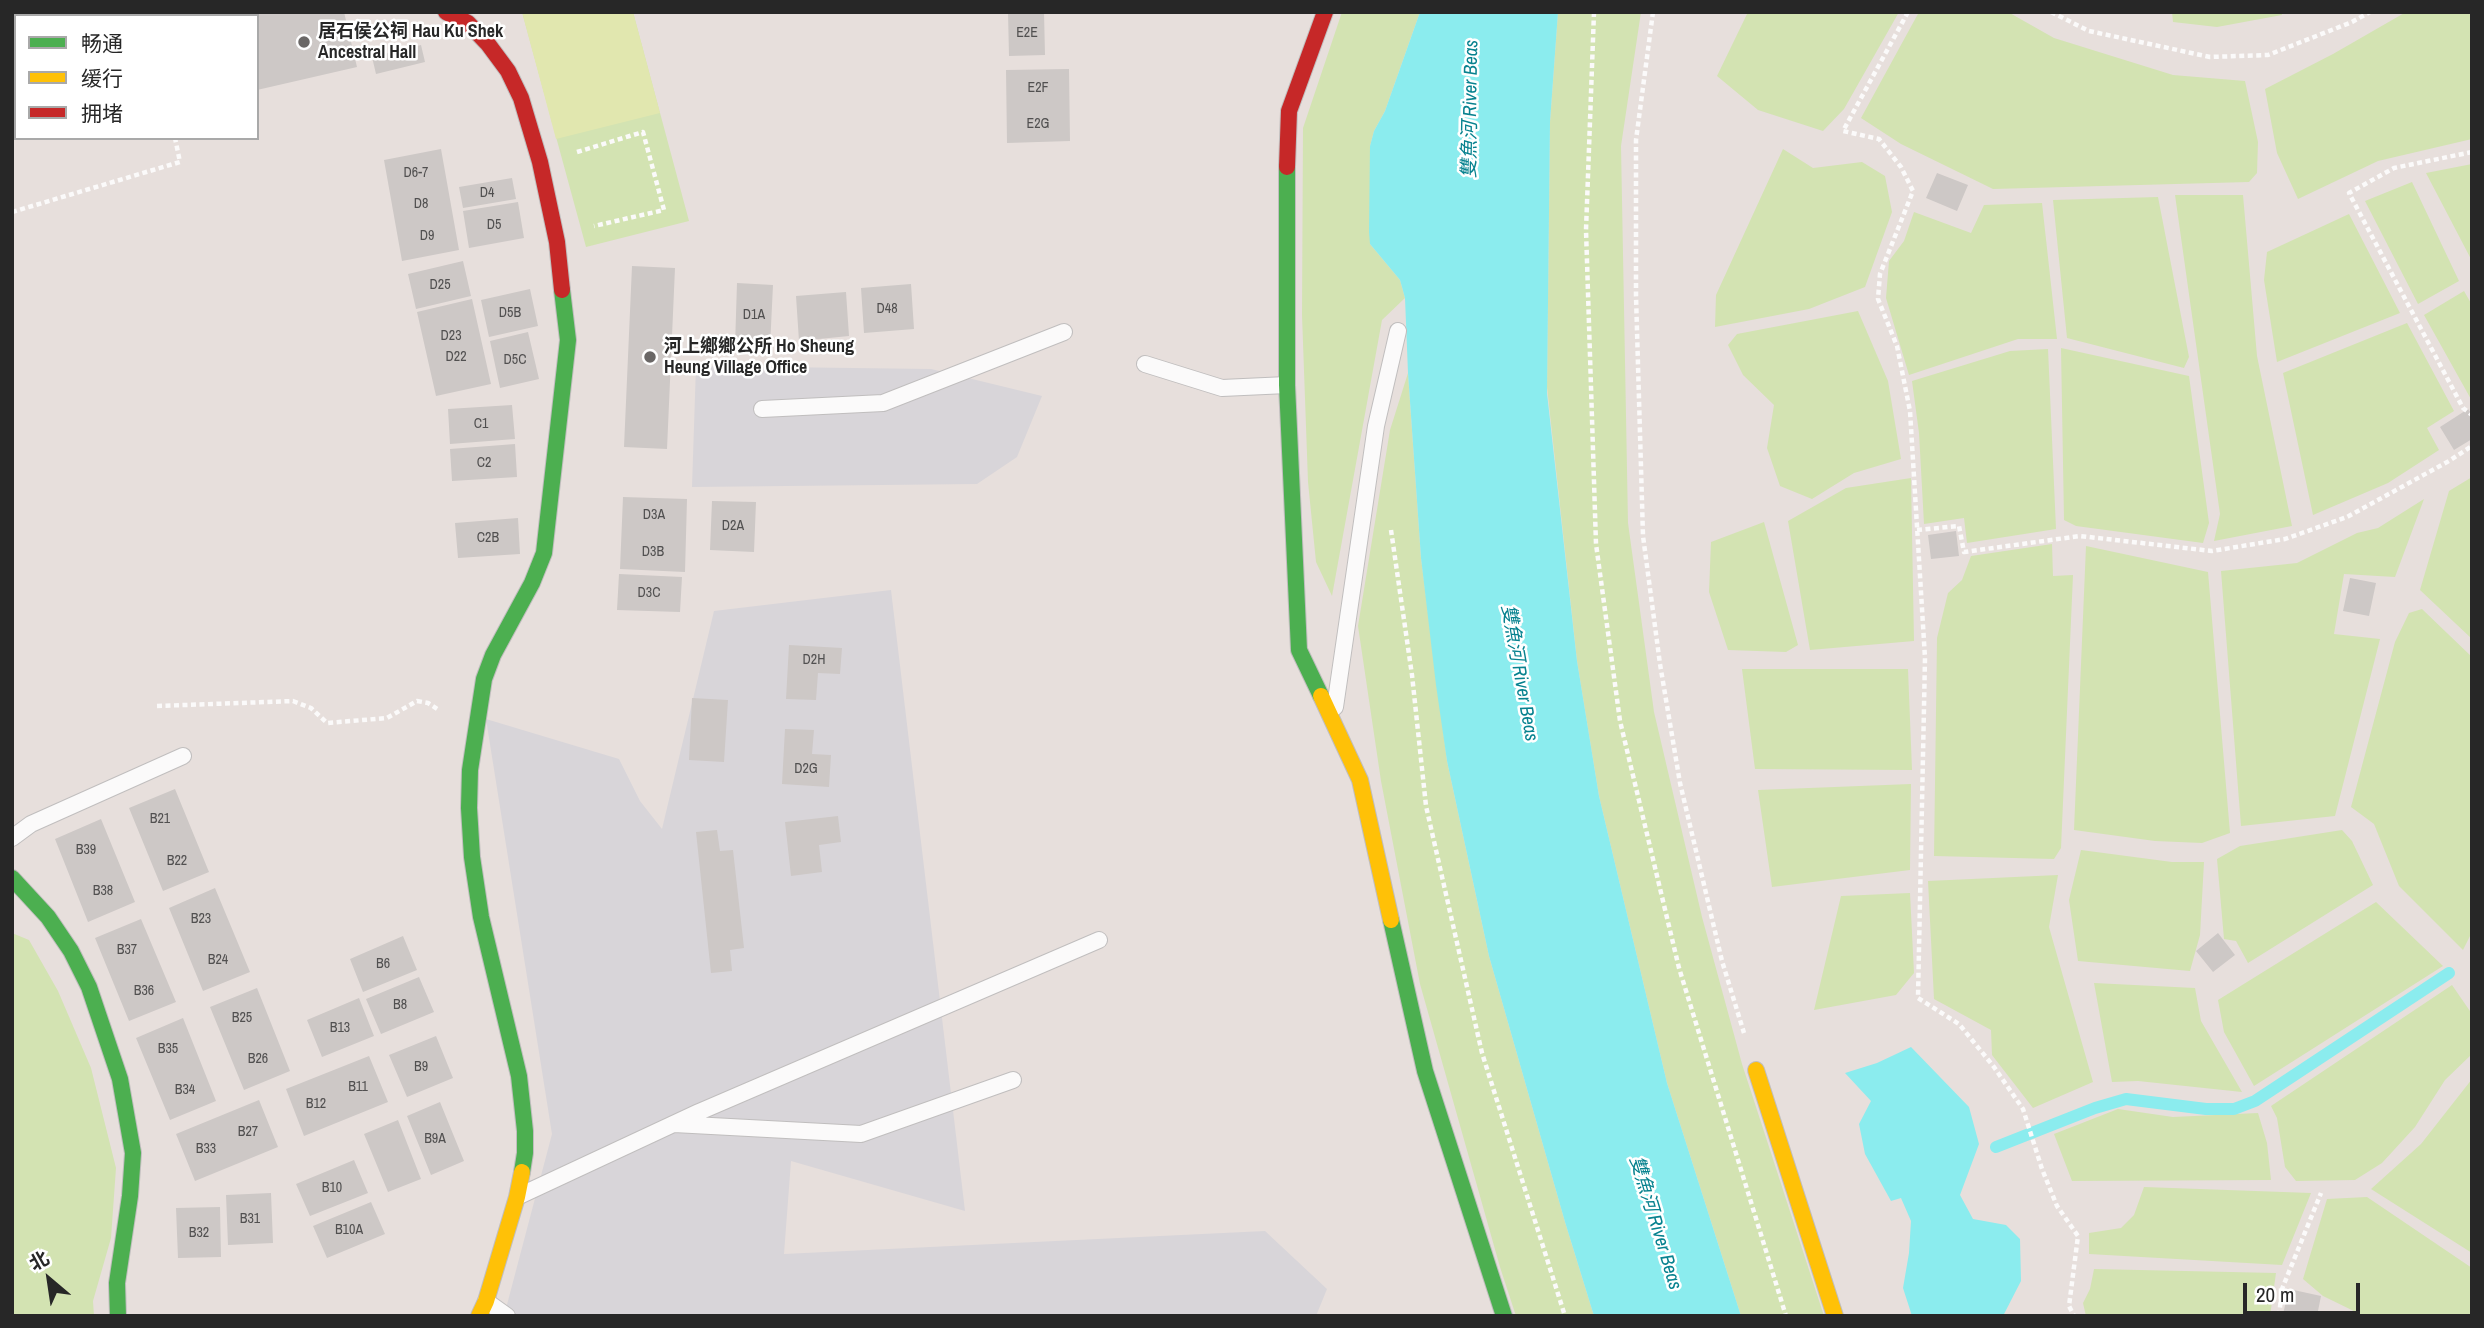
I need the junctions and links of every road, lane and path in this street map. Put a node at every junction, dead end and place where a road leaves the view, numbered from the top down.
1 (446, 12) edge
2 (1325, 12) edge
3 (1594, 12) edge
4 (1653, 12) edge
5 (1908, 12) edge
6 (2051, 12) edge
7 (2370, 12) edge
8 (175, 140) edge
9 (2472, 152) edge
10 (540, 162) junction
11 (12, 212) edge
12 (590, 214) dead end
13 (1398, 331) dead end
14 (1064, 332) dead end
15 (1145, 364) dead end
16 (1287, 385) junction
17 (762, 409) dead end
18 (2472, 415) edge
19 (2472, 446) edge
20 (1389, 519) dead end
21 (1917, 530) junction
22 (157, 706) dead end
23 (1333, 720) junction
24 (474, 731) junction
25 (183, 756) dead end
26 (12, 838) edge
27 (12, 878) edge
28 (1099, 940) dead end
29 (1756, 1070) joint
30 (1013, 1080) dead end
31 (671, 1124) junction
32 (2321, 1193) dead end
33 (517, 1197) junction
34 (486, 1301) junction
35 (118, 1316) edge
36 (479, 1316) edge
37 (507, 1316) edge
38 (1504, 1316) edge
39 (1565, 1316) edge
40 (1786, 1316) edge
41 (1835, 1316) edge
42 (2074, 1316) edge
43 (2280, 1316) edge

1 - 10 street
2 - 16 street
3 - 40 path
4 - 29 path
5 - 21 path
6 - 7 path
8 - 11 path
9 - 18 path
10 - 12 path
10 - 24 street
13 - 23 lane
14 - 17 lane
15 - 16 lane
16 - 23 street
19 - 21 path
20 - 39 path
21 - 42 path
22 - 24 path
23 - 38 street
24 - 33 street
25 - 26 lane
27 - 35 street
28 - 31 lane
29 - 41 street
30 - 31 lane
31 - 33 lane
32 - 43 path
33 - 34 street
34 - 36 street
34 - 37 lane

